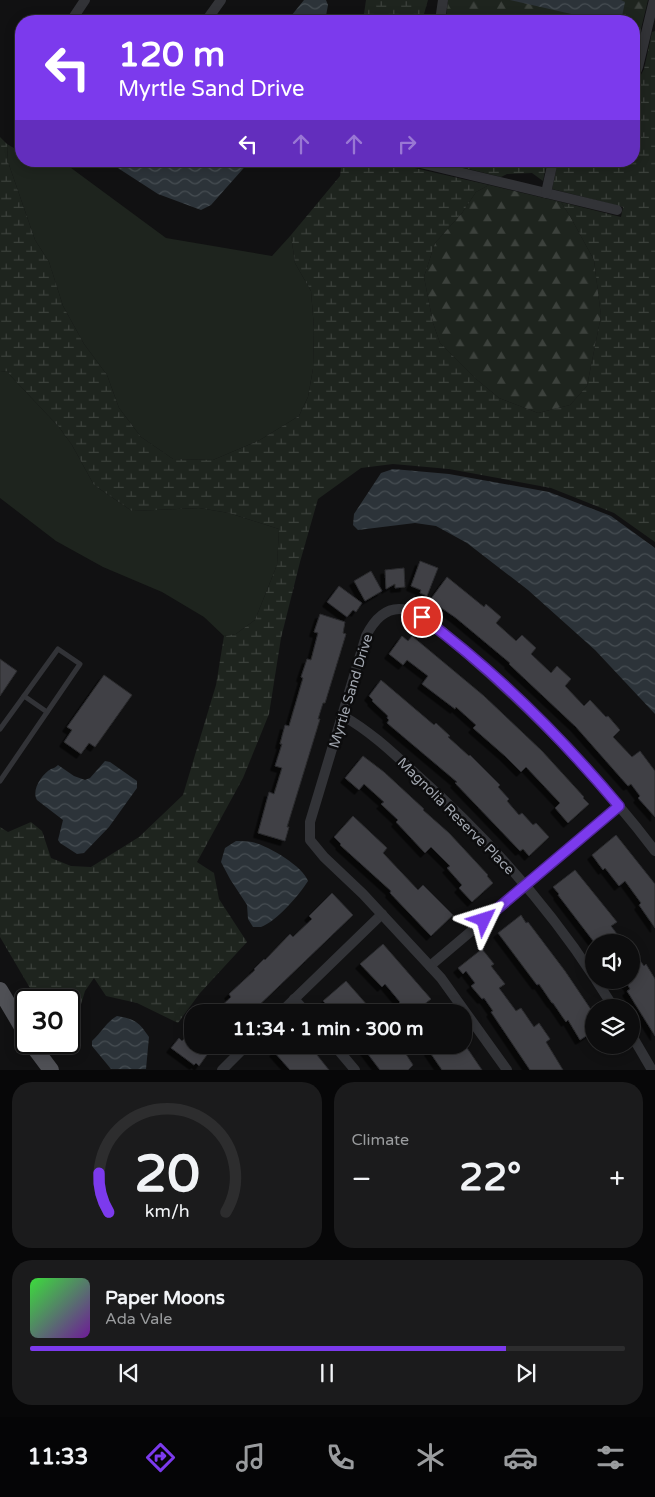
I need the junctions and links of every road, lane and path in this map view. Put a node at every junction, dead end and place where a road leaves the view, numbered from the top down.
1 (85, 0) edge
2 (221, 0) edge
3 (442, 0) edge
4 (654, 0) edge
5 (75, 15) edge
6 (210, 15) edge
7 (441, 15) edge
8 (640, 59) edge
9 (442, 167) edge
10 (552, 167) edge
11 (546, 193) junction
12 (617, 210) dead end
13 (24, 696) junction
14 (47, 712) junction
15 (342, 716) junction
16 (0, 729) edge
17 (0, 781) edge
18 (619, 806) junction
19 (655, 851) edge
20 (524, 885) junction
21 (382, 914) junction
22 (585, 965) edge
23 (430, 966) junction
24 (0, 990) edge
25 (294, 999) junction
26 (289, 1004) edge
27 (299, 1004) edge
28 (0, 1005) edge
29 (15, 1015) edge
30 (15, 1024) edge
31 (640, 1049) edge
32 (39, 1054) edge
33 (238, 1054) edge
34 (342, 1054) edge
35 (51, 1070) edge
36 (222, 1070) edge
37 (355, 1070) edge
38 (507, 1070) edge
39 (652, 1070) edge

1 - 5 street
2 - 6 street
3 - 7 street
4 - 8 street
9 - 11 street
10 - 11 street
11 - 12 street
13 - 14 lane
13 - 14 lane
13 - 16 lane
14 - 17 lane
15 - 18 street, Myrtle Sand Drive
15 - 20 street, Magnolia Reserve Place
15 - 21 street, Myrtle Sand Drive
18 - 19 street, Myrtle Sand Drive
18 - 20 street
20 - 22 street, Magnolia Reserve Place
20 - 23 street
21 - 23 street, Myrtle Sand Drive
21 - 25 street
23 - 38 street, Myrtle Sand Drive
24 - 29 main road
25 - 26 street
25 - 27 street
28 - 30 main road
31 - 39 street
32 - 35 main road
33 - 36 street
34 - 37 street

